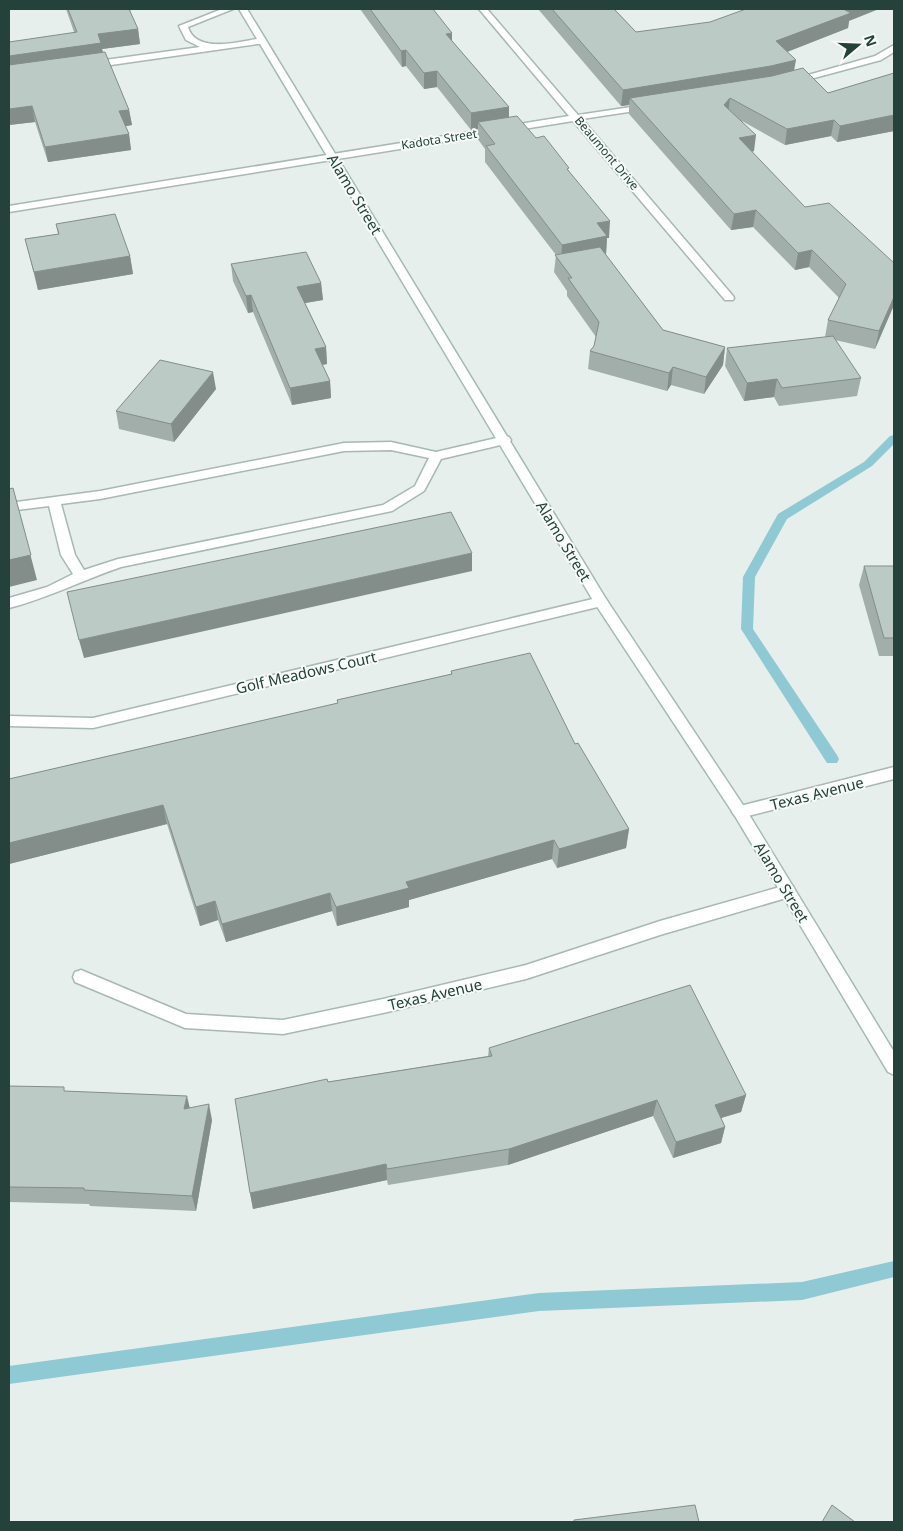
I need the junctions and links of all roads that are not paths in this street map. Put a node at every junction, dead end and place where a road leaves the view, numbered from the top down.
1 (228, 9) edge
2 (243, 9) edge
3 (483, 9) edge
4 (262, 41) junction
5 (210, 48) junction
6 (894, 48) edge
7 (76, 67) edge
8 (778, 85) edge
9 (654, 105) edge
10 (577, 117) junction
11 (332, 156) junction
12 (9, 209) edge
13 (729, 298) dead end
14 (505, 440) junction
15 (436, 456) junction
16 (54, 502) junction
17 (9, 507) edge
18 (81, 576) junction
19 (601, 602) junction
20 (9, 603) edge
21 (9, 720) edge
22 (894, 773) edge
23 (740, 812) junction
24 (787, 891) junction
25 (81, 976) dead end
26 (894, 1067) edge

1 - 5 street
2 - 4 street, Alamo Street
3 - 10 street, Beaumont Drive
4 - 5 street
4 - 11 street, Alamo Street
5 - 7 street
6 - 8 street
9 - 10 street, Kadota Street
10 - 11 street, Kadota Street
10 - 13 street, Beaumont Drive
11 - 12 street, Kadota Street
11 - 14 street, Alamo Street
14 - 15 street
14 - 19 street, Alamo Street
15 - 16 street
15 - 18 street
16 - 17 street
16 - 18 street
18 - 20 street
19 - 21 street, Golf Meadows Court
19 - 23 street, Alamo Street
22 - 23 street, Texas Avenue
23 - 24 street, Alamo Street
24 - 25 street, Texas Avenue
24 - 26 street, Alamo Street

